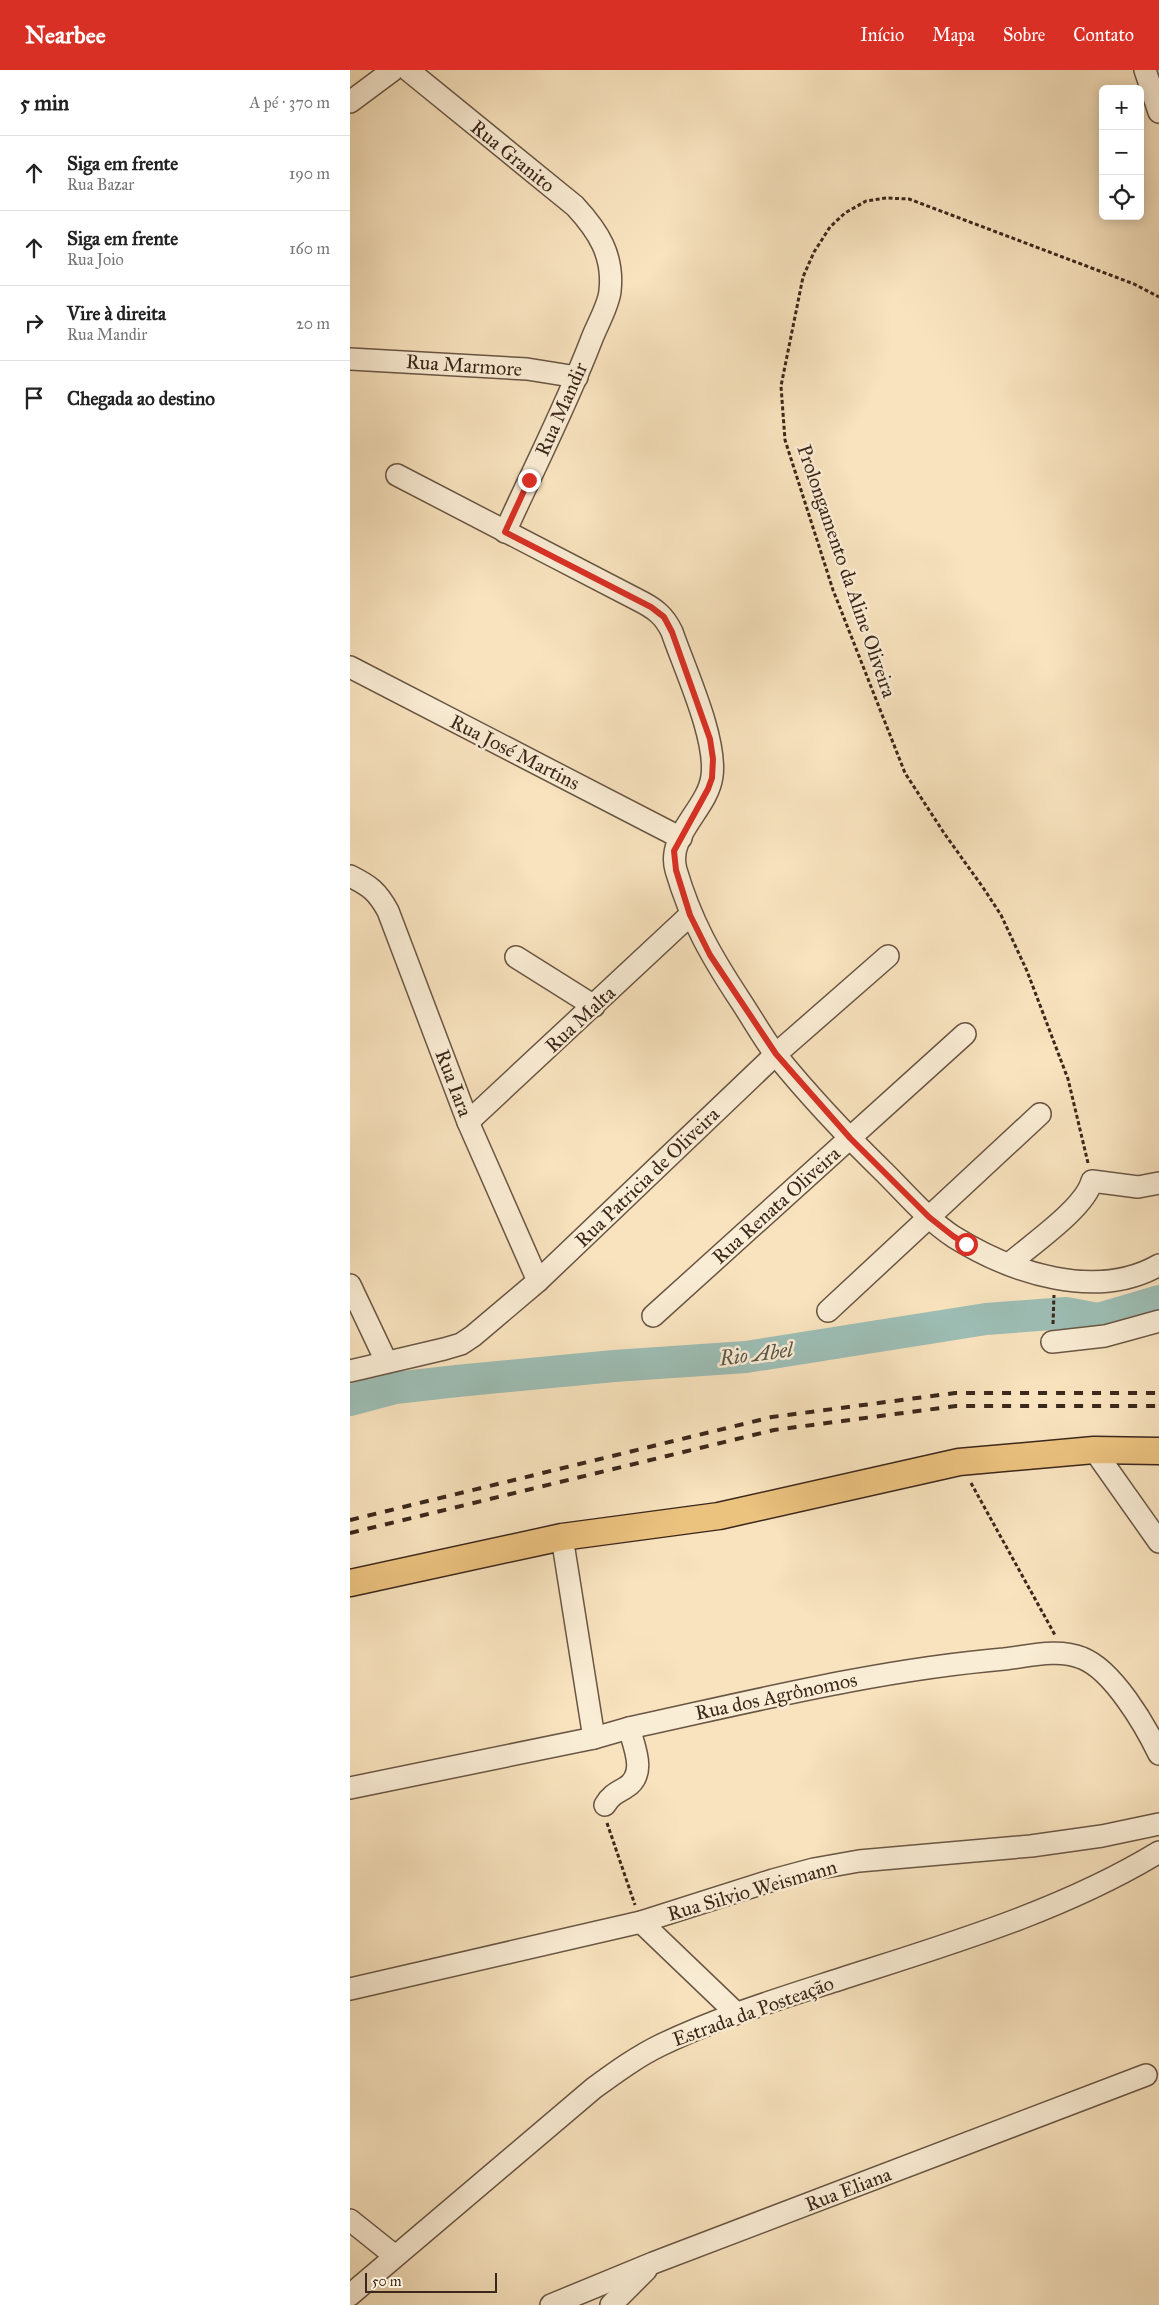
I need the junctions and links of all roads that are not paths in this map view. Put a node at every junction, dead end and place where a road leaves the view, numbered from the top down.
1 (393, 70) edge
2 (408, 70) edge
3 (1145, 70) edge
4 (1159, 87) edge
5 (350, 102) edge
6 (1159, 112) edge
7 (606, 253) joint
8 (350, 359) edge
9 (577, 377) junction
10 (397, 475) dead end
11 (505, 532) junction
12 (350, 667) edge
13 (680, 838) junction
14 (350, 876) edge
15 (690, 915) junction
16 (516, 956) dead end
17 (888, 956) dead end
18 (594, 1006) junction
19 (965, 1034) dead end
20 (776, 1054) junction
21 (1040, 1114) dead end
22 (468, 1122) junction
23 (850, 1138) junction
24 (1159, 1183) edge
25 (929, 1217) junction
26 (1010, 1264) junction
27 (1159, 1265) edge
28 (538, 1281) junction
29 (350, 1285) edge
30 (828, 1310) dead end
31 (653, 1316) dead end
32 (1159, 1321) edge
33 (1052, 1336) road end
34 (386, 1362) junction
35 (350, 1371) edge
36 (1094, 1450) junction
37 (1159, 1451) edge
38 (562, 1537) junction
39 (1159, 1542) edge
40 (350, 1583) edge
41 (629, 1728) junction
42 (594, 1738) junction
43 (1159, 1754) edge
44 (350, 1788) edge
45 (604, 1805) road end
46 (1159, 1824) edge
47 (1159, 1852) edge
48 (641, 1922) junction
49 (350, 1989) edge
50 (736, 2013) junction
51 (1146, 2075) dead end
52 (350, 2220) edge
53 (395, 2256) junction
54 (654, 2263) junction
55 (350, 2295) edge
56 (551, 2305) edge
57 (611, 2305) edge

1 - 5 street
2 - 7 street, Rua Granito
3 - 4 street
3 - 6 street
7 - 9 street, Rua Mandir
8 - 9 street, Rua Marmore
9 - 11 street, Rua Mandir
10 - 11 street
11 - 13 street
12 - 13 street, Rua José Martins
13 - 15 street
14 - 22 street, Rua Iara
15 - 18 street, Rua Malta
15 - 20 street
16 - 18 street
17 - 20 street, Rua Patricia de Oliveira
18 - 22 street, Rua Malta
19 - 23 street, Rua Renata Oliveira
20 - 23 street
20 - 28 street, Rua Patricia de Oliveira
21 - 25 street
22 - 28 street, Rua Iara
23 - 25 street
23 - 31 street, Rua Renata Oliveira
24 - 26 street
25 - 26 street
25 - 30 street
26 - 27 street
28 - 34 street, Rua Patricia de Oliveira
29 - 34 street
32 - 33 street
34 - 35 street, Rua Patricia de Oliveira
36 - 37 main road
36 - 38 main road
36 - 39 street
38 - 40 main road
38 - 42 street
41 - 42 street, Rua dos Agrônomos
41 - 43 street, Rua dos Agrônomos
41 - 45 street
42 - 44 street, Rua dos Agrônomos
46 - 48 street, Rua Silvio Weismann
47 - 50 street, Estrada da Posteação
48 - 49 street, Rua Silvio Weismann
48 - 50 street
50 - 53 street, Estrada da Posteação
51 - 54 street, Rua Eliana
52 - 53 street
53 - 55 street, Estrada da Posteação
54 - 56 street, Rua Eliana
54 - 57 street

